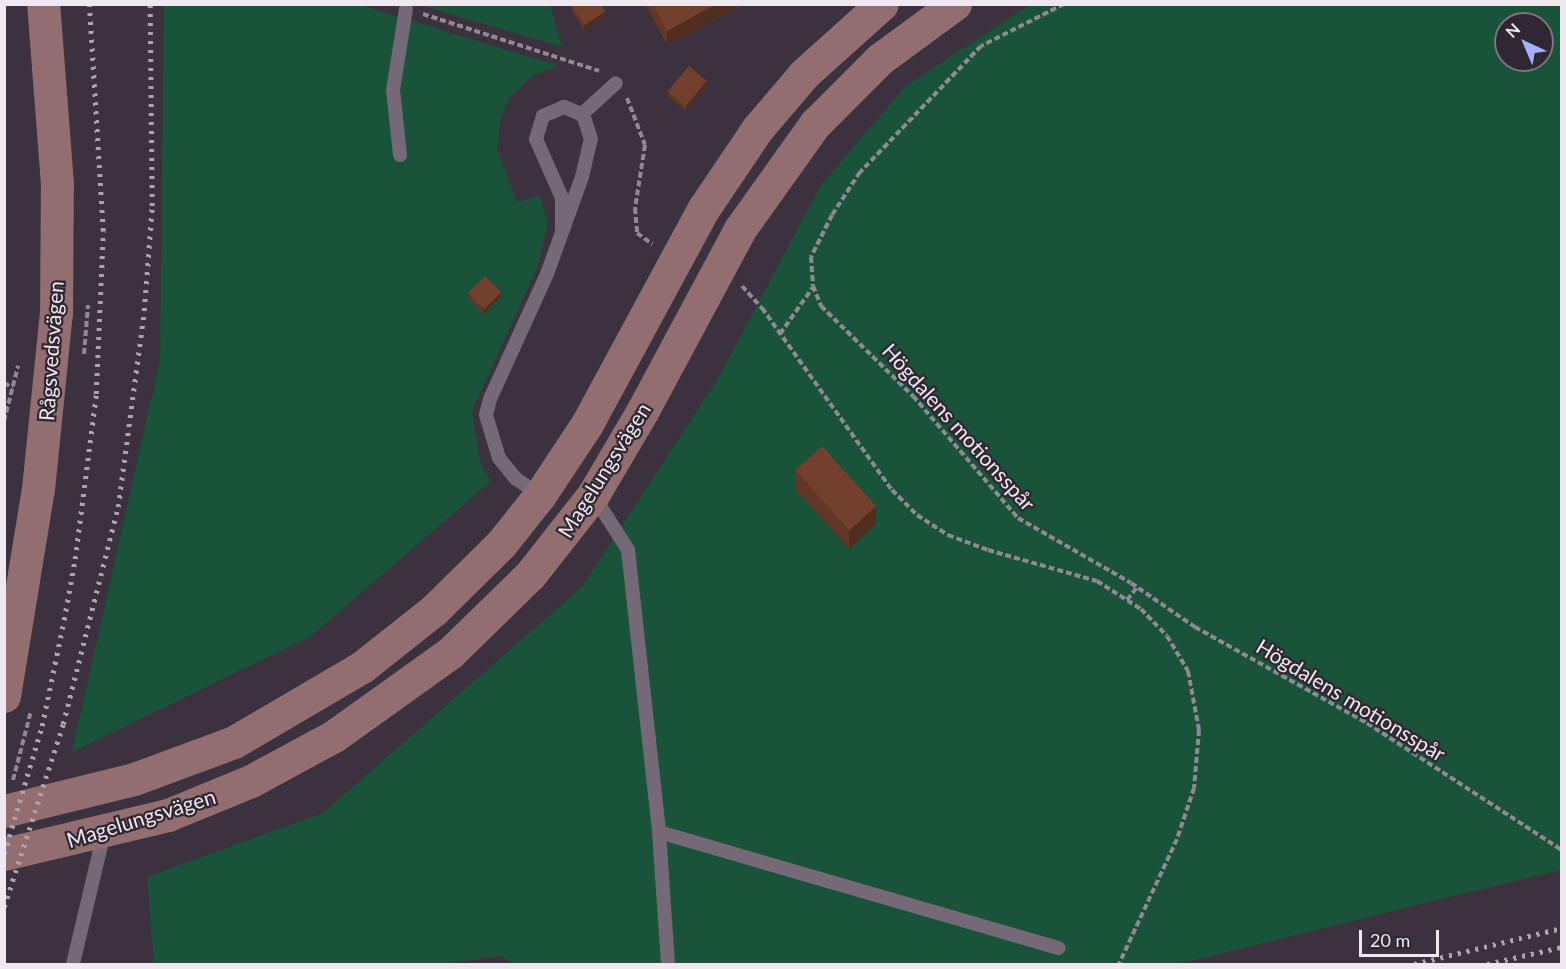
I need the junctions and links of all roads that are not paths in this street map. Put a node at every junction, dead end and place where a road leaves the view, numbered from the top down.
1 (44, 4) edge
2 (882, 4) edge
3 (956, 4) edge
4 (406, 9) dead end
5 (616, 83) dead end
6 (581, 115) junction
7 (400, 155) dead end
8 (562, 229) junction
9 (540, 495) junction
10 (592, 495) junction
11 (13, 589) edge
12 (4, 696) edge
13 (8, 800) edge
14 (659, 832) junction
15 (104, 833) junction
16 (4, 854) edge
17 (1059, 948) dead end
18 (72, 964) edge
19 (668, 964) edge

1 - 11 main road, Rågsvedsvägen
2 - 9 main road, Magelungsvägen
3 - 10 main road, Magelungsvägen
4 - 7 lane
5 - 6 lane
6 - 8 lane
6 - 8 lane
8 - 9 lane
9 - 13 main road, Magelungsvägen
10 - 14 lane
10 - 15 main road, Magelungsvägen
11 - 12 main road, Rågsvedsvägen
14 - 17 lane
14 - 19 lane
15 - 16 main road, Magelungsvägen
15 - 18 lane

